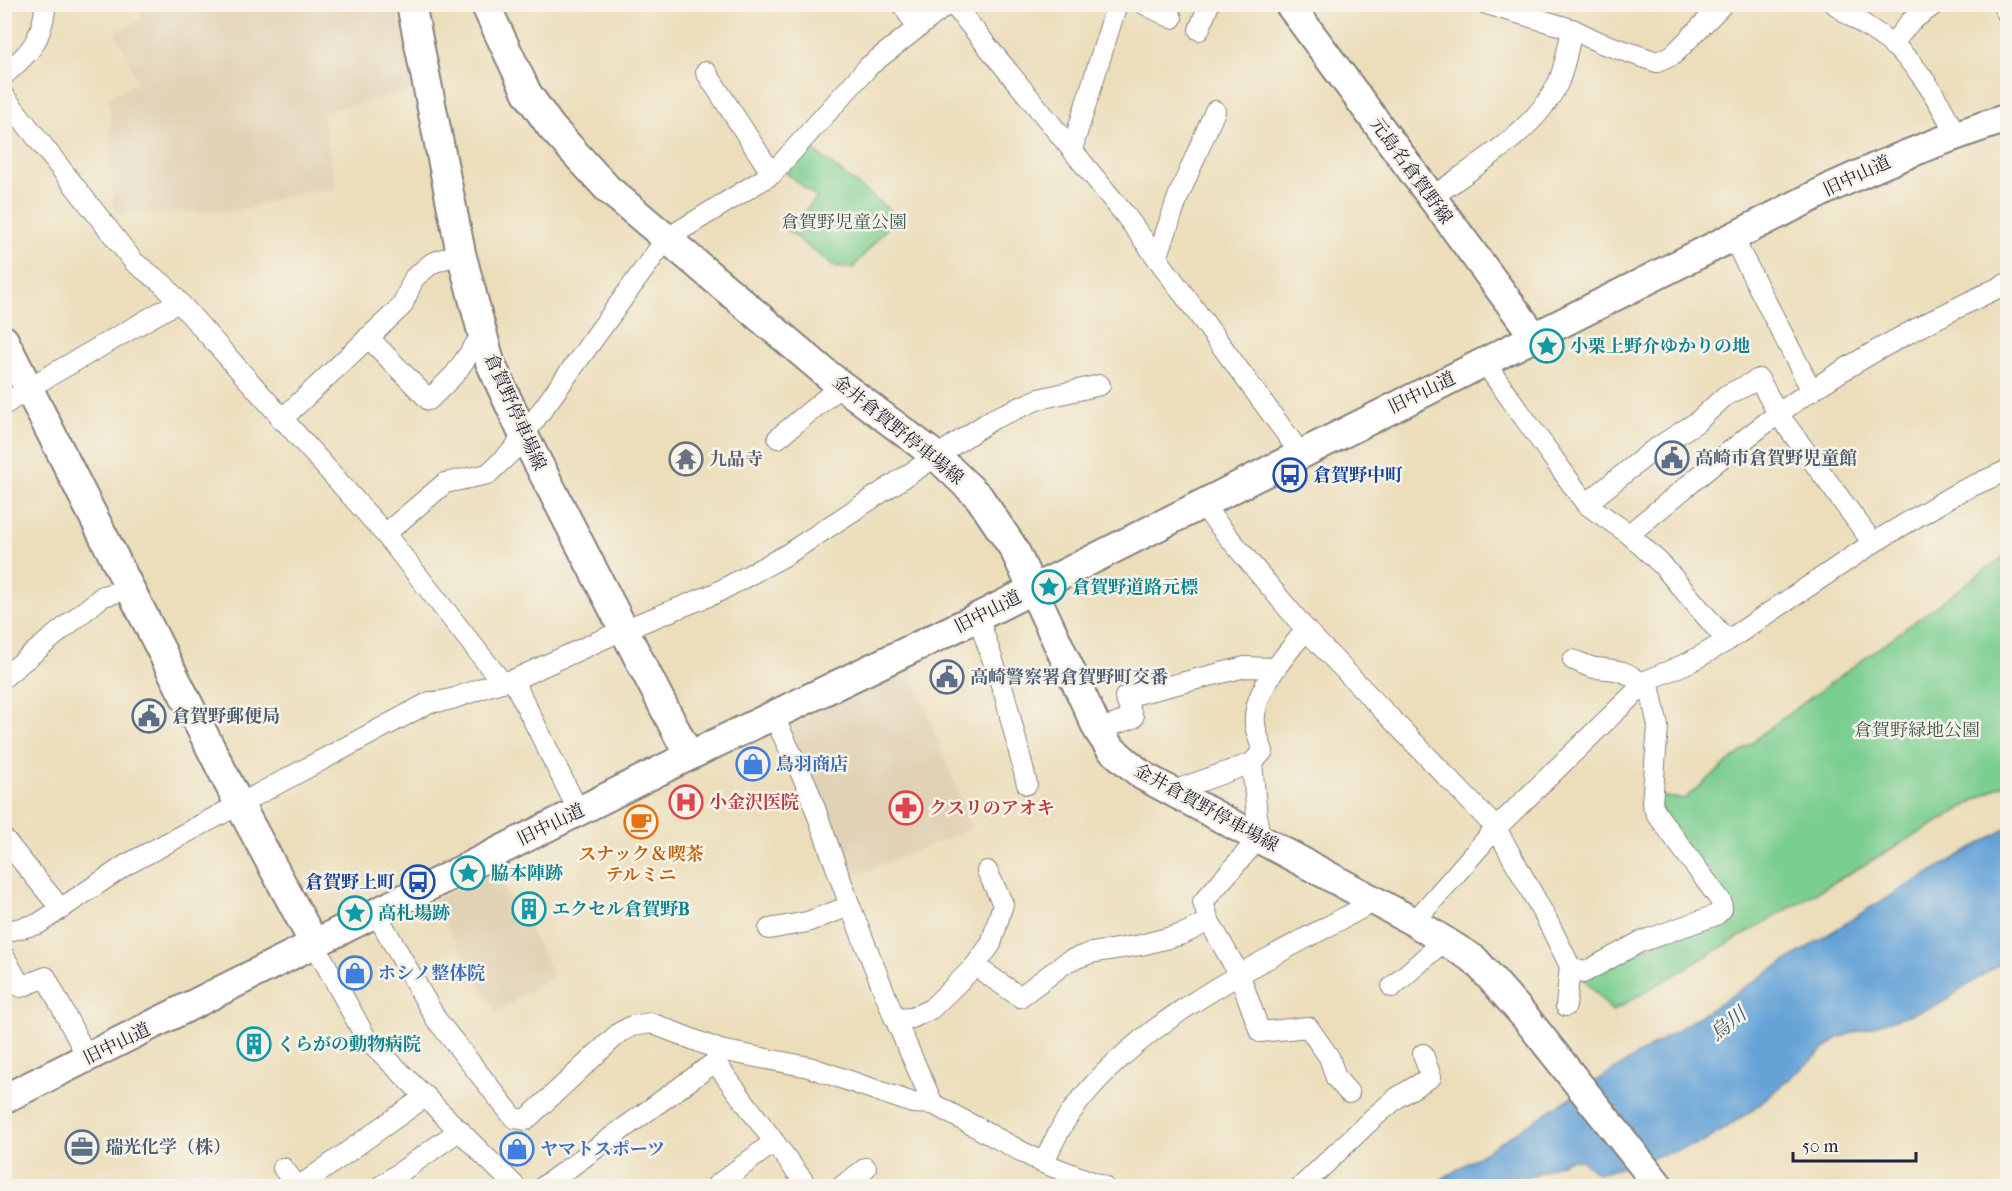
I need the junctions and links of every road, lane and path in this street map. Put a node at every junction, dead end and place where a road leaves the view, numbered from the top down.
1 (46, 4) edge
2 (411, 4) edge
3 (485, 4) edge
4 (902, 4) edge
5 (948, 4) edge
6 (953, 4) edge
7 (1117, 4) edge
8 (1144, 4) edge
9 (1209, 4) edge
10 (1290, 4) edge
11 (1486, 4) edge
12 (1723, 4) edge
13 (1835, 4) edge
14 (1935, 4) edge
15 (2002, 4) edge
16 (2007, 15) edge
17 (1172, 18) dead end
18 (917, 27) junction
19 (1572, 29) junction
20 (1199, 30) dead end
21 (1892, 45) junction
22 (706, 72) dead end
23 (4, 75) edge
24 (4, 96) edge
25 (1215, 111) dead end
26 (2007, 118) edge
27 (1956, 134) junction
28 (1072, 149) junction
29 (771, 174) junction
30 (1431, 198) junction
31 (1733, 238) junction
32 (666, 239) junction
33 (461, 253) junction
34 (1157, 258) junction
35 (2007, 283) edge
36 (178, 302) junction
37 (482, 335) junction
38 (1534, 336) junction
39 (368, 337) junction
40 (4, 340) edge
41 (1486, 361) junction
42 (1100, 385) dead end
43 (842, 386) junction
44 (30, 387) junction
45 (1812, 391) junction
46 (4, 405) edge
47 (1778, 414) junction
48 (281, 420) junction
49 (523, 434) junction
50 (778, 438) dead end
51 (1301, 454) junction
52 (936, 456) junction
53 (2007, 470) edge
54 (1586, 504) junction
55 (1202, 505) junction
56 (385, 534) junction
57 (1629, 534) junction
58 (1873, 543) junction
59 (130, 589) junction
60 (1032, 590) junction
61 (978, 617) junction
62 (623, 630) junction
63 (1306, 630) junction
64 (1727, 641) junction
65 (1573, 660) dead end
66 (1274, 668) junction
67 (4, 677) edge
68 (507, 680) junction
69 (1645, 682) junction
70 (773, 716) junction
71 (1098, 729) junction
72 (689, 756) junction
73 (1252, 764) junction
74 (1027, 784) dead end
75 (1173, 791) junction
76 (239, 804) junction
77 (579, 812) junction
78 (1496, 828) junction
79 (1259, 838) junction
80 (4, 839) edge
81 (987, 871) dead end
82 (1375, 901) junction
83 (850, 906) junction
84 (61, 909) junction
85 (376, 913) junction
86 (1209, 921) junction
87 (1414, 922) junction
88 (769, 929) dead end
89 (4, 932) edge
90 (1445, 940) junction
91 (315, 945) junction
92 (4, 956) edge
93 (975, 966) junction
94 (1570, 966) junction
95 (1240, 976) junction
96 (1392, 987) dead end
97 (1566, 1006) dead end
98 (895, 1019) junction
99 (1423, 1054) dead end
100 (718, 1056) junction
101 (88, 1059) junction
102 (1350, 1093) dead end
103 (426, 1096) junction
104 (4, 1099) edge
105 (933, 1104) junction
106 (460, 1130) junction
107 (774, 1143) junction
108 (1043, 1163) junction
109 (866, 1168) dead end
110 (292, 1182) edge
111 (381, 1186) edge
112 (515, 1186) edge
113 (544, 1186) edge
114 (716, 1186) edge
115 (807, 1186) edge
116 (842, 1186) edge
117 (1097, 1186) edge
118 (1302, 1186) edge
119 (1659, 1186) edge

1 - 23 street
2 - 33 main road, 倉賀野停車場線
3 - 32 main road, 金井倉賀野停車場線
4 - 18 street
5 - 18 street
6 - 28 street
7 - 28 street
8 - 17 street
9 - 20 street
10 - 30 main road, 元島名倉賀野線
11 - 19 street
12 - 19 street
13 - 21 street
14 - 21 street
15 - 16 street
18 - 29 street
19 - 30 street
21 - 27 street
22 - 29 street
24 - 36 street
25 - 34 street
26 - 27 main road, 旧中山道
27 - 31 main road, 旧中山道
28 - 34 street
29 - 32 street
30 - 38 main road, 元島名倉賀野線
31 - 38 main road, 旧中山道
31 - 45 street
32 - 43 main road, 金井倉賀野停車場線
32 - 49 street
33 - 37 main road, 倉賀野停車場線
33 - 39 street
34 - 51 street
35 - 45 street
36 - 44 street
36 - 48 street
37 - 39 street
37 - 49 main road, 倉賀野停車場線
38 - 41 main road, 旧中山道
39 - 48 street
40 - 44 main road
41 - 51 main road, 旧中山道
41 - 54 street
42 - 52 street
43 - 50 street
43 - 52 main road, 金井倉賀野停車場線
44 - 46 street
44 - 59 main road
45 - 47 street
47 - 54 street
47 - 57 street
47 - 58 street
48 - 56 street
49 - 56 street
49 - 62 main road, 倉賀野停車場線
51 - 55 main road, 旧中山道
52 - 60 main road, 金井倉賀野停車場線
52 - 62 street
53 - 58 street
54 - 57 street
55 - 60 main road, 旧中山道
55 - 63 street
56 - 68 street
57 - 64 street
58 - 64 street
59 - 67 street
59 - 76 main road
60 - 61 main road, 旧中山道
60 - 71 main road, 金井倉賀野停車場線
61 - 70 main road, 旧中山道
61 - 74 street
62 - 68 street
62 - 72 main road, 倉賀野停車場線
63 - 66 street
63 - 78 street
64 - 69 street
65 - 69 street
66 - 71 street
66 - 73 street
68 - 76 street
68 - 77 street
69 - 78 street
69 - 94 street
70 - 72 main road, 旧中山道
70 - 83 street
71 - 75 main road, 金井倉賀野停車場線
72 - 77 main road, 旧中山道
73 - 75 street
73 - 79 street
75 - 79 main road, 金井倉賀野停車場線
76 - 84 street
76 - 91 main road
77 - 85 main road, 旧中山道
78 - 87 street
78 - 94 street
79 - 82 main road, 金井倉賀野停車場線
79 - 86 street
80 - 84 street
81 - 93 street
82 - 87 main road, 金井倉賀野停車場線
82 - 95 street
83 - 88 street
83 - 98 street
84 - 89 street
85 - 91 main road, 旧中山道
85 - 100 street
86 - 93 street
86 - 95 street
87 - 90 main road, 金井倉賀野停車場線
90 - 96 street
90 - 119 main road, 金井倉賀野停車場線
91 - 101 main road, 旧中山道
91 - 103 street
92 - 101 street
93 - 98 street
94 - 97 street
95 - 102 street
95 - 108 street
98 - 105 street
99 - 118 street
100 - 105 street
100 - 107 street
100 - 113 street
101 - 104 main road, 旧中山道
103 - 106 street
103 - 110 street
105 - 108 street
106 - 111 street
106 - 112 street
107 - 114 street
107 - 115 street
108 - 117 street
109 - 116 street

